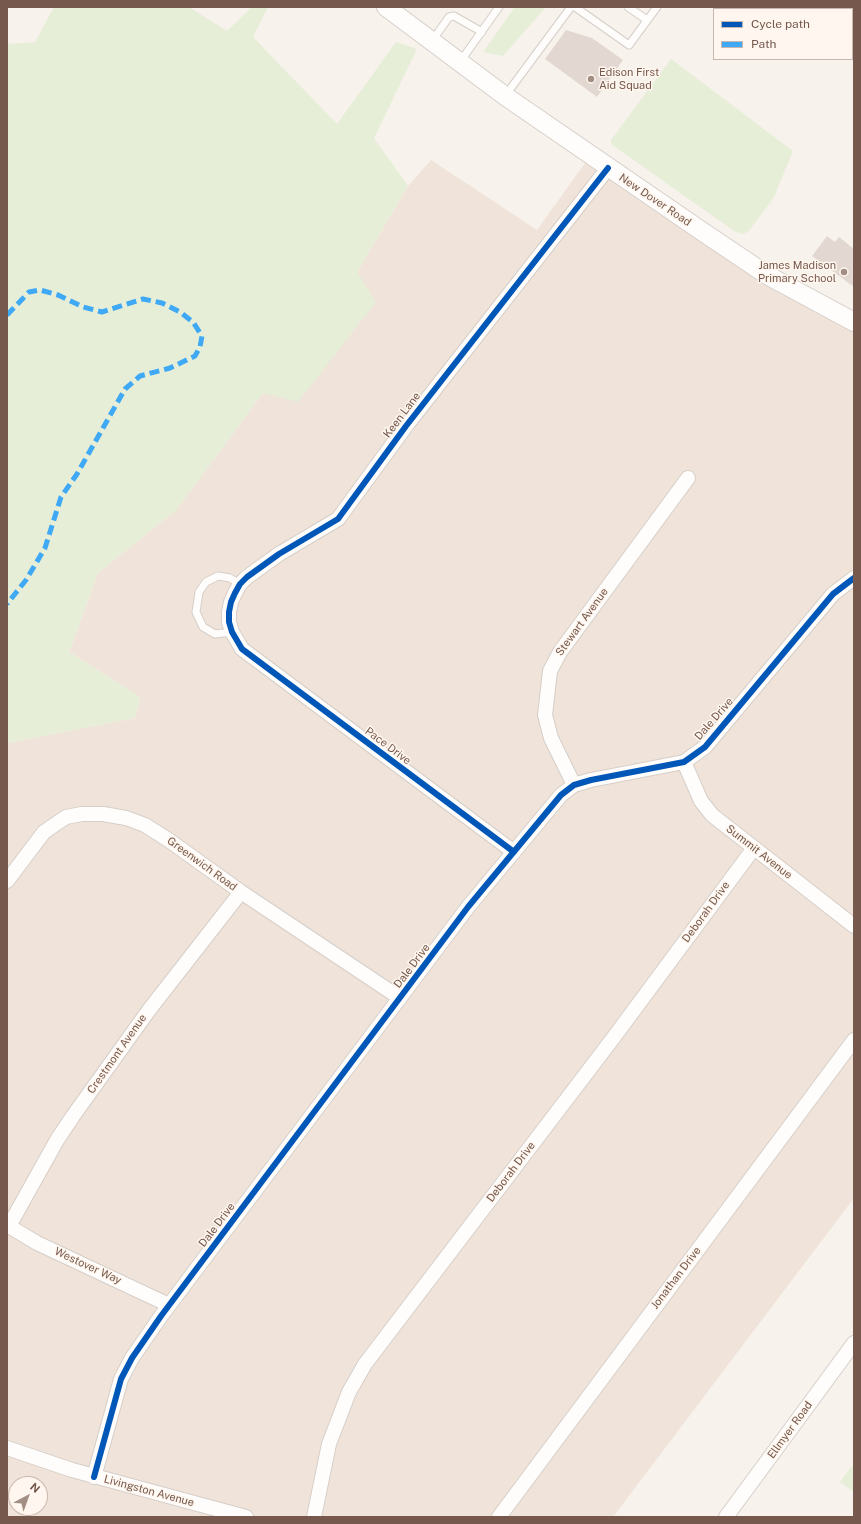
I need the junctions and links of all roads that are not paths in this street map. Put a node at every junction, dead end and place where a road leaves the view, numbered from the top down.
1 (386, 7) edge
2 (499, 7) edge
3 (571, 7) edge
4 (576, 7) edge
5 (628, 7) edge
6 (657, 7) edge
7 (647, 20) junction
8 (482, 32) junction
9 (432, 41) junction
10 (460, 62) junction
11 (505, 96) junction
12 (608, 168) junction
13 (854, 322) edge
14 (688, 478) dead end
15 (854, 578) edge
16 (240, 584) junction
17 (232, 632) junction
18 (251, 656) joint
19 (684, 762) junction
20 (574, 785) junction
21 (754, 848) junction
22 (514, 852) junction
23 (7, 881) edge
24 (241, 892) junction
25 (854, 926) edge
26 (400, 998) junction
27 (854, 1040) edge
28 (8, 1226) edge
29 (169, 1305) junction
30 (854, 1343) edge
31 (7, 1448) edge
32 (94, 1477) junction
33 (199, 1511) edge
34 (246, 1517) edge
35 (314, 1517) edge
36 (499, 1517) edge
37 (726, 1517) edge

1 - 9 street, New Dover Road
2 - 8 lane
3 - 11 lane
4 - 7 lane
5 - 7 lane
6 - 7 lane
8 - 9 lane
8 - 10 lane
9 - 10 street, New Dover Road
10 - 11 street, New Dover Road
11 - 12 street, New Dover Road
12 - 13 street, New Dover Road
12 - 16 street, Keen Lane
14 - 20 street, Stewart Avenue
15 - 19 street, Dale Drive
16 - 17 street, Keen Lane
16 - 17 lane
17 - 18 street, Keen Lane
18 - 22 street, Pace Drive
19 - 20 street, Dale Drive
19 - 21 street, Summit Avenue
20 - 22 street, Dale Drive
21 - 25 street, Summit Avenue
21 - 35 street, Deborah Drive
22 - 26 street, Dale Drive
23 - 24 street, Greenwich Road
24 - 26 street, Greenwich Road
24 - 28 street, Crestmont Avenue
26 - 29 street, Dale Drive
27 - 36 street, Jonathan Drive
28 - 29 street, Westover Way
29 - 32 street, Dale Drive
30 - 37 street, Ellmyer Road
31 - 32 street, Livingston Avenue
32 - 33 street, Livingston Avenue
33 - 34 street, Livingston Avenue

